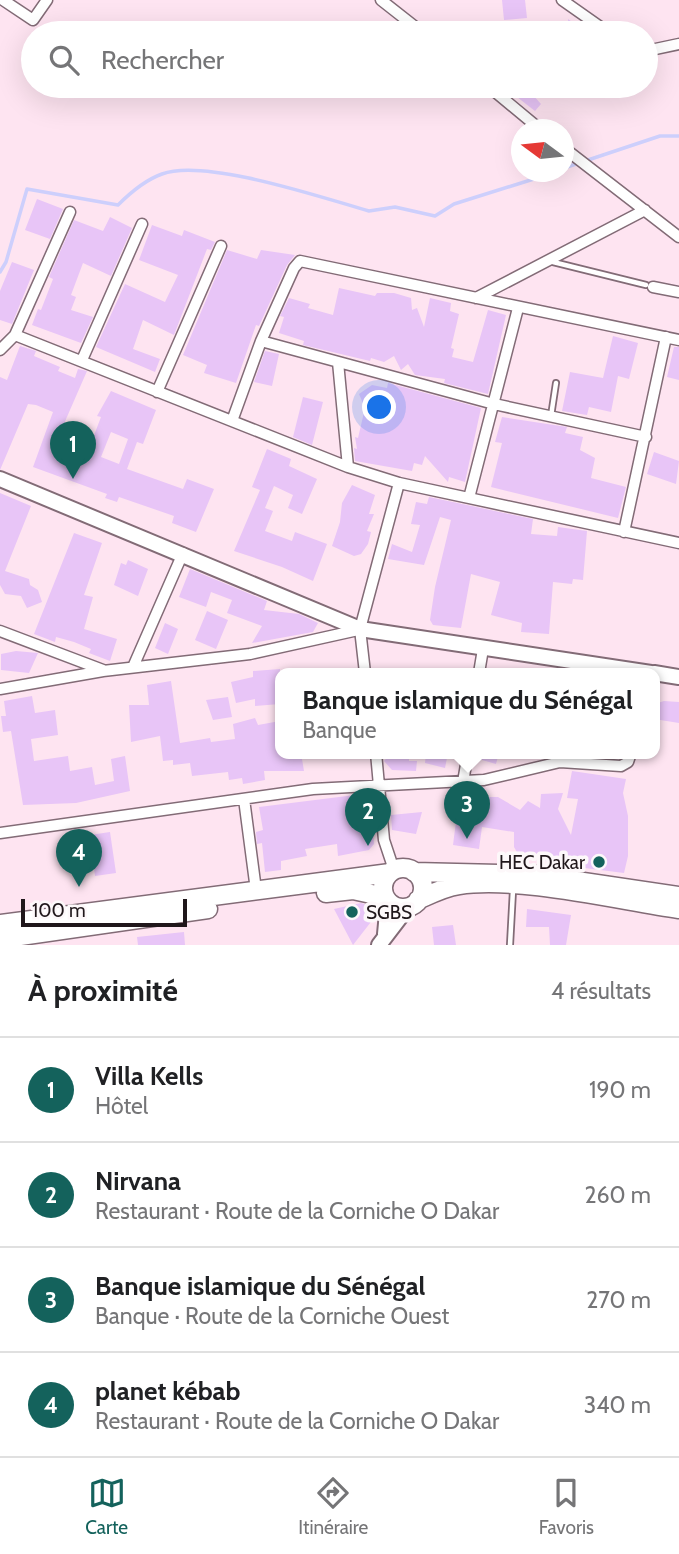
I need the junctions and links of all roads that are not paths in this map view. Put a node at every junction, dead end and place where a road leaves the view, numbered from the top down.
1 (4, 0) edge
2 (47, 0) edge
3 (381, 0) edge
4 (562, 0) edge
5 (408, 21) edge
6 (592, 21) edge
7 (679, 44) edge
8 (658, 48) edge
9 (502, 98) edge
10 (528, 119) edge
11 (574, 156) edge
12 (645, 209) junction
13 (70, 212) dead end
14 (142, 224) dead end
15 (679, 237) edge
16 (221, 246) dead end
17 (548, 261) junction
18 (649, 286) joint
19 (679, 292) edge
20 (476, 298) junction
21 (518, 308) junction
22 (15, 335) junction
23 (666, 337) junction
24 (679, 340) edge
25 (261, 341) junction
26 (0, 350) edge
27 (82, 360) junction
28 (338, 362) junction
29 (556, 383) dead end
30 (157, 392) junction
31 (494, 404) junction
32 (551, 416) junction
33 (232, 421) junction
34 (646, 437) junction
35 (348, 467) junction
36 (0, 479) edge
37 (399, 483) junction
38 (469, 498) junction
39 (624, 532) junction
40 (679, 544) edge
41 (183, 553) junction
42 (360, 629) junction
43 (0, 631) edge
44 (483, 649) junction
45 (134, 667) junction
46 (571, 667) edge
47 (364, 668) edge
48 (480, 668) edge
49 (103, 671) junction
50 (660, 674) edge
51 (679, 677) edge
52 (0, 689) edge
53 (377, 759) edge
54 (467, 759) edge
55 (557, 759) edge
56 (568, 759) edge
57 (629, 759) edge
58 (463, 782) junction
59 (380, 785) junction
60 (244, 799) junction
61 (0, 833) edge
62 (392, 871) junction
63 (414, 872) junction
64 (513, 886) junction
65 (256, 890) junction
66 (679, 895) edge
67 (387, 899) junction
68 (413, 904) junction
69 (679, 909) edge
70 (0, 924) edge
71 (0, 939) edge
72 (382, 940) edge
73 (510, 945) edge

1 - 2 street
3 - 5 street
4 - 6 street
7 - 8 street
9 - 10 street
11 - 12 street
12 - 15 street
12 - 17 street
13 - 22 street
14 - 27 street
16 - 30 street
17 - 18 lane
17 - 20 street
18 - 19 street
20 - 21 street
20 - 25 street
21 - 23 street
21 - 31 street
22 - 26 street
22 - 27 street
23 - 24 street
23 - 34 street
25 - 28 street
25 - 33 street
27 - 30 street
28 - 31 street
28 - 35 street
29 - 32 lane
30 - 33 street
31 - 32 street
31 - 38 street
32 - 34 street
33 - 35 street
34 - 39 street
35 - 37 street
36 - 41 street
37 - 38 street
37 - 42 street
38 - 39 street
39 - 40 street
41 - 42 street
41 - 45 street
42 - 44 street
42 - 45 street
42 - 47 street
43 - 49 street
44 - 46 street
44 - 48 street
45 - 49 street
49 - 52 street
50 - 51 street
53 - 59 street
54 - 58 street
55 - 58 street
56 - 57 street
58 - 59 street
59 - 60 street
59 - 62 street
60 - 61 street
60 - 65 street
62 - 63 highway
62 - 65 highway
62 - 67 highway
63 - 66 highway
63 - 68 highway
64 - 68 highway
64 - 69 highway
64 - 73 lane
65 - 70 highway
67 - 68 highway
67 - 71 highway
67 - 72 street
68 - 72 street

